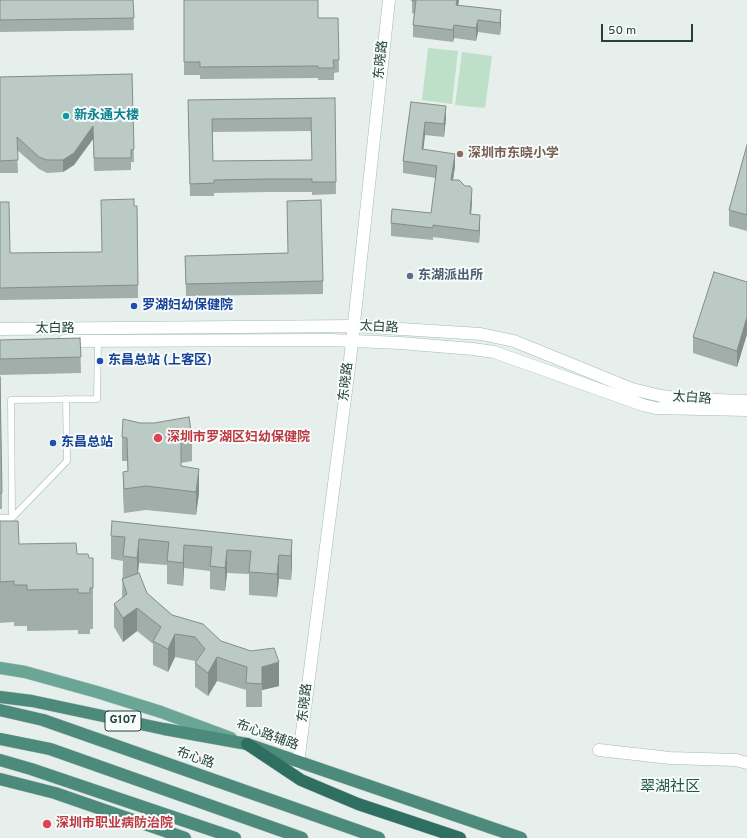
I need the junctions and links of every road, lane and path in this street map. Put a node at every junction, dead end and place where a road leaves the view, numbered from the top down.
1 (389, 0) edge
2 (354, 326) junction
3 (0, 329) edge
4 (98, 335) junction
5 (352, 340) junction
6 (53, 341) edge
7 (66, 399) junction
8 (747, 401) edge
9 (747, 410) edge
10 (0, 518) edge
11 (12, 518) junction
12 (0, 668) edge
13 (0, 697) edge
14 (0, 710) edge
15 (0, 738) edge
16 (247, 744) junction
17 (599, 750) dead end
18 (0, 760) edge
19 (747, 762) edge
20 (298, 763) junction
21 (0, 780) edge
22 (185, 838) edge
23 (235, 838) edge
24 (302, 838) edge
25 (379, 838) edge
26 (460, 838) edge
27 (521, 838) edge

1 - 2 main road, 东晓路
2 - 4 main road, 太白路
2 - 5 main road, 东晓路
2 - 8 main road, 太白路
3 - 4 main road, 太白路
4 - 5 main road, 太白路
4 - 6 main road, 太白路
4 - 7 lane
5 - 9 main road, 太白路
5 - 20 main road, 东晓路
7 - 11 lane
7 - 11 lane
10 - 11 lane
12 - 16 main road, 布心路辅路
13 - 16 highway, 布心路 / G107
14 - 25 highway, 布心路
15 - 24 highway
16 - 20 highway, 布心路辅路 / G107
16 - 26 highway
17 - 19 main road
18 - 23 highway
20 - 27 highway, 布心路辅路 / G107
21 - 22 highway

